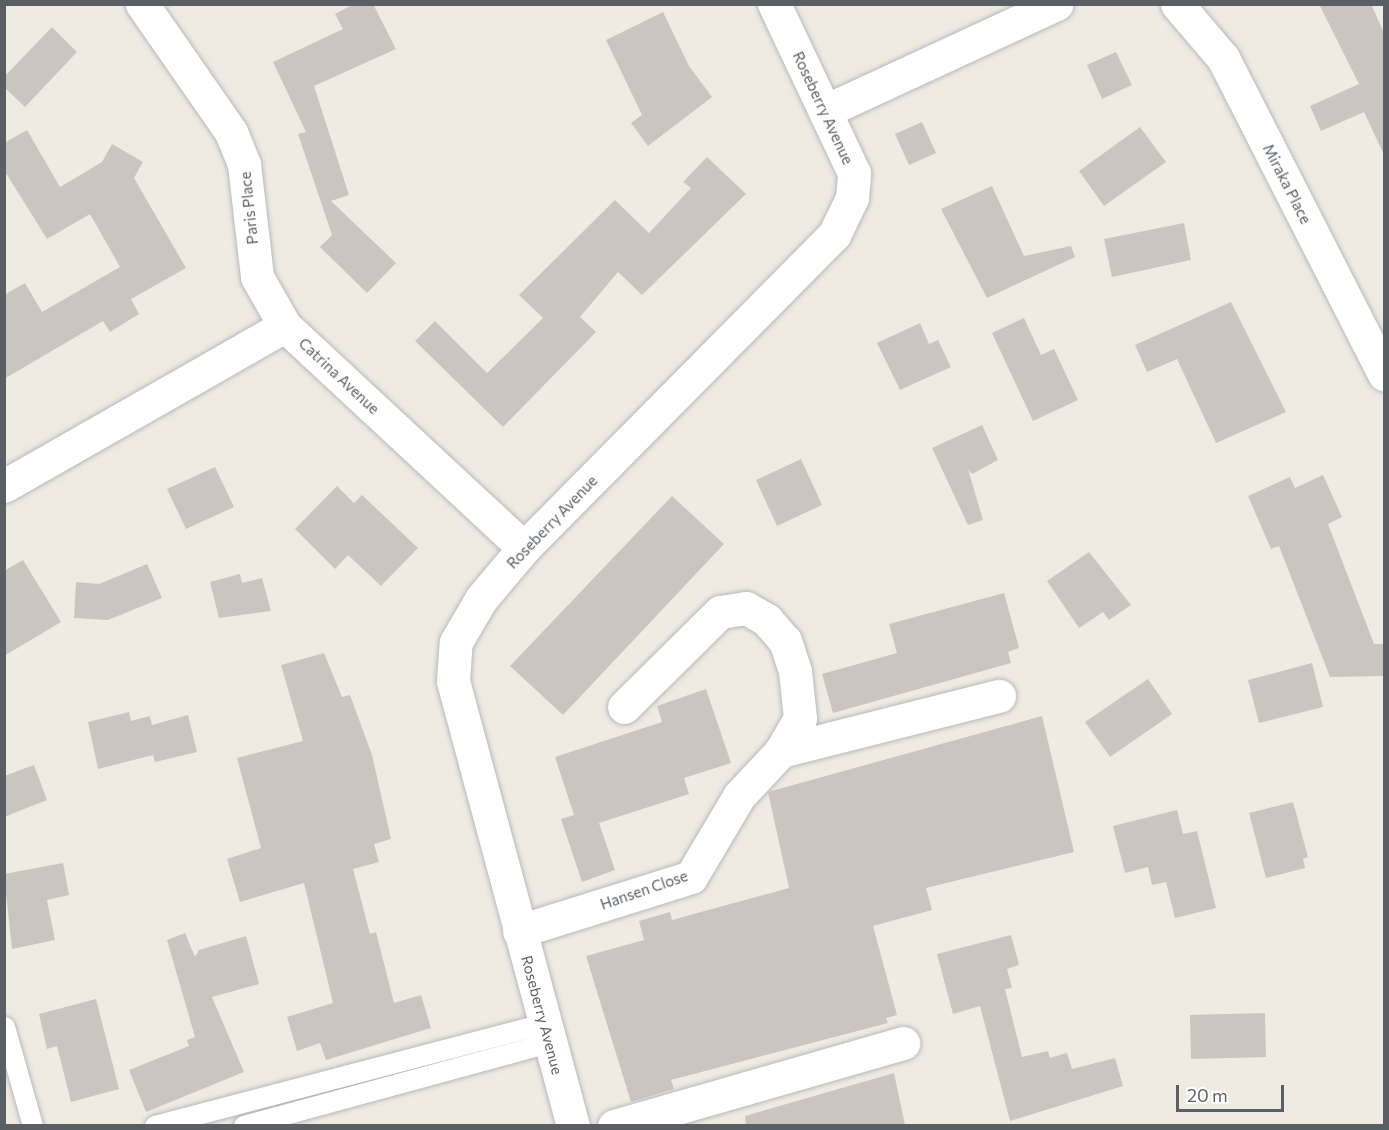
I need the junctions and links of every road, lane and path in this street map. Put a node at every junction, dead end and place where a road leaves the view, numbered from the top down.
1 (142, 4) edge
2 (774, 4) edge
3 (1056, 4) edge
4 (1177, 4) edge
5 (825, 111) junction
6 (285, 326) junction
7 (1384, 374) edge
8 (4, 486) edge
9 (524, 548) junction
10 (999, 696) dead end
11 (624, 707) dead end
12 (781, 751) junction
13 (519, 931) junction
14 (5, 1027) edge
15 (547, 1034) junction
16 (903, 1043) dead end
17 (33, 1125) edge
18 (155, 1125) edge
19 (244, 1125) edge
20 (573, 1125) edge
21 (614, 1125) edge

1 - 6 street, Paris Place
2 - 5 street, Roseberry Avenue
3 - 5 street
4 - 7 street, Miraka Place
5 - 9 street, Roseberry Avenue
6 - 8 street, Catrina Avenue
6 - 9 street, Catrina Avenue
9 - 13 street, Roseberry Avenue
10 - 12 street
11 - 12 street, Hansen Close
12 - 13 street, Hansen Close
13 - 15 street, Roseberry Avenue
14 - 17 lane
15 - 18 lane
15 - 19 lane
15 - 20 street, Roseberry Avenue
16 - 21 street

